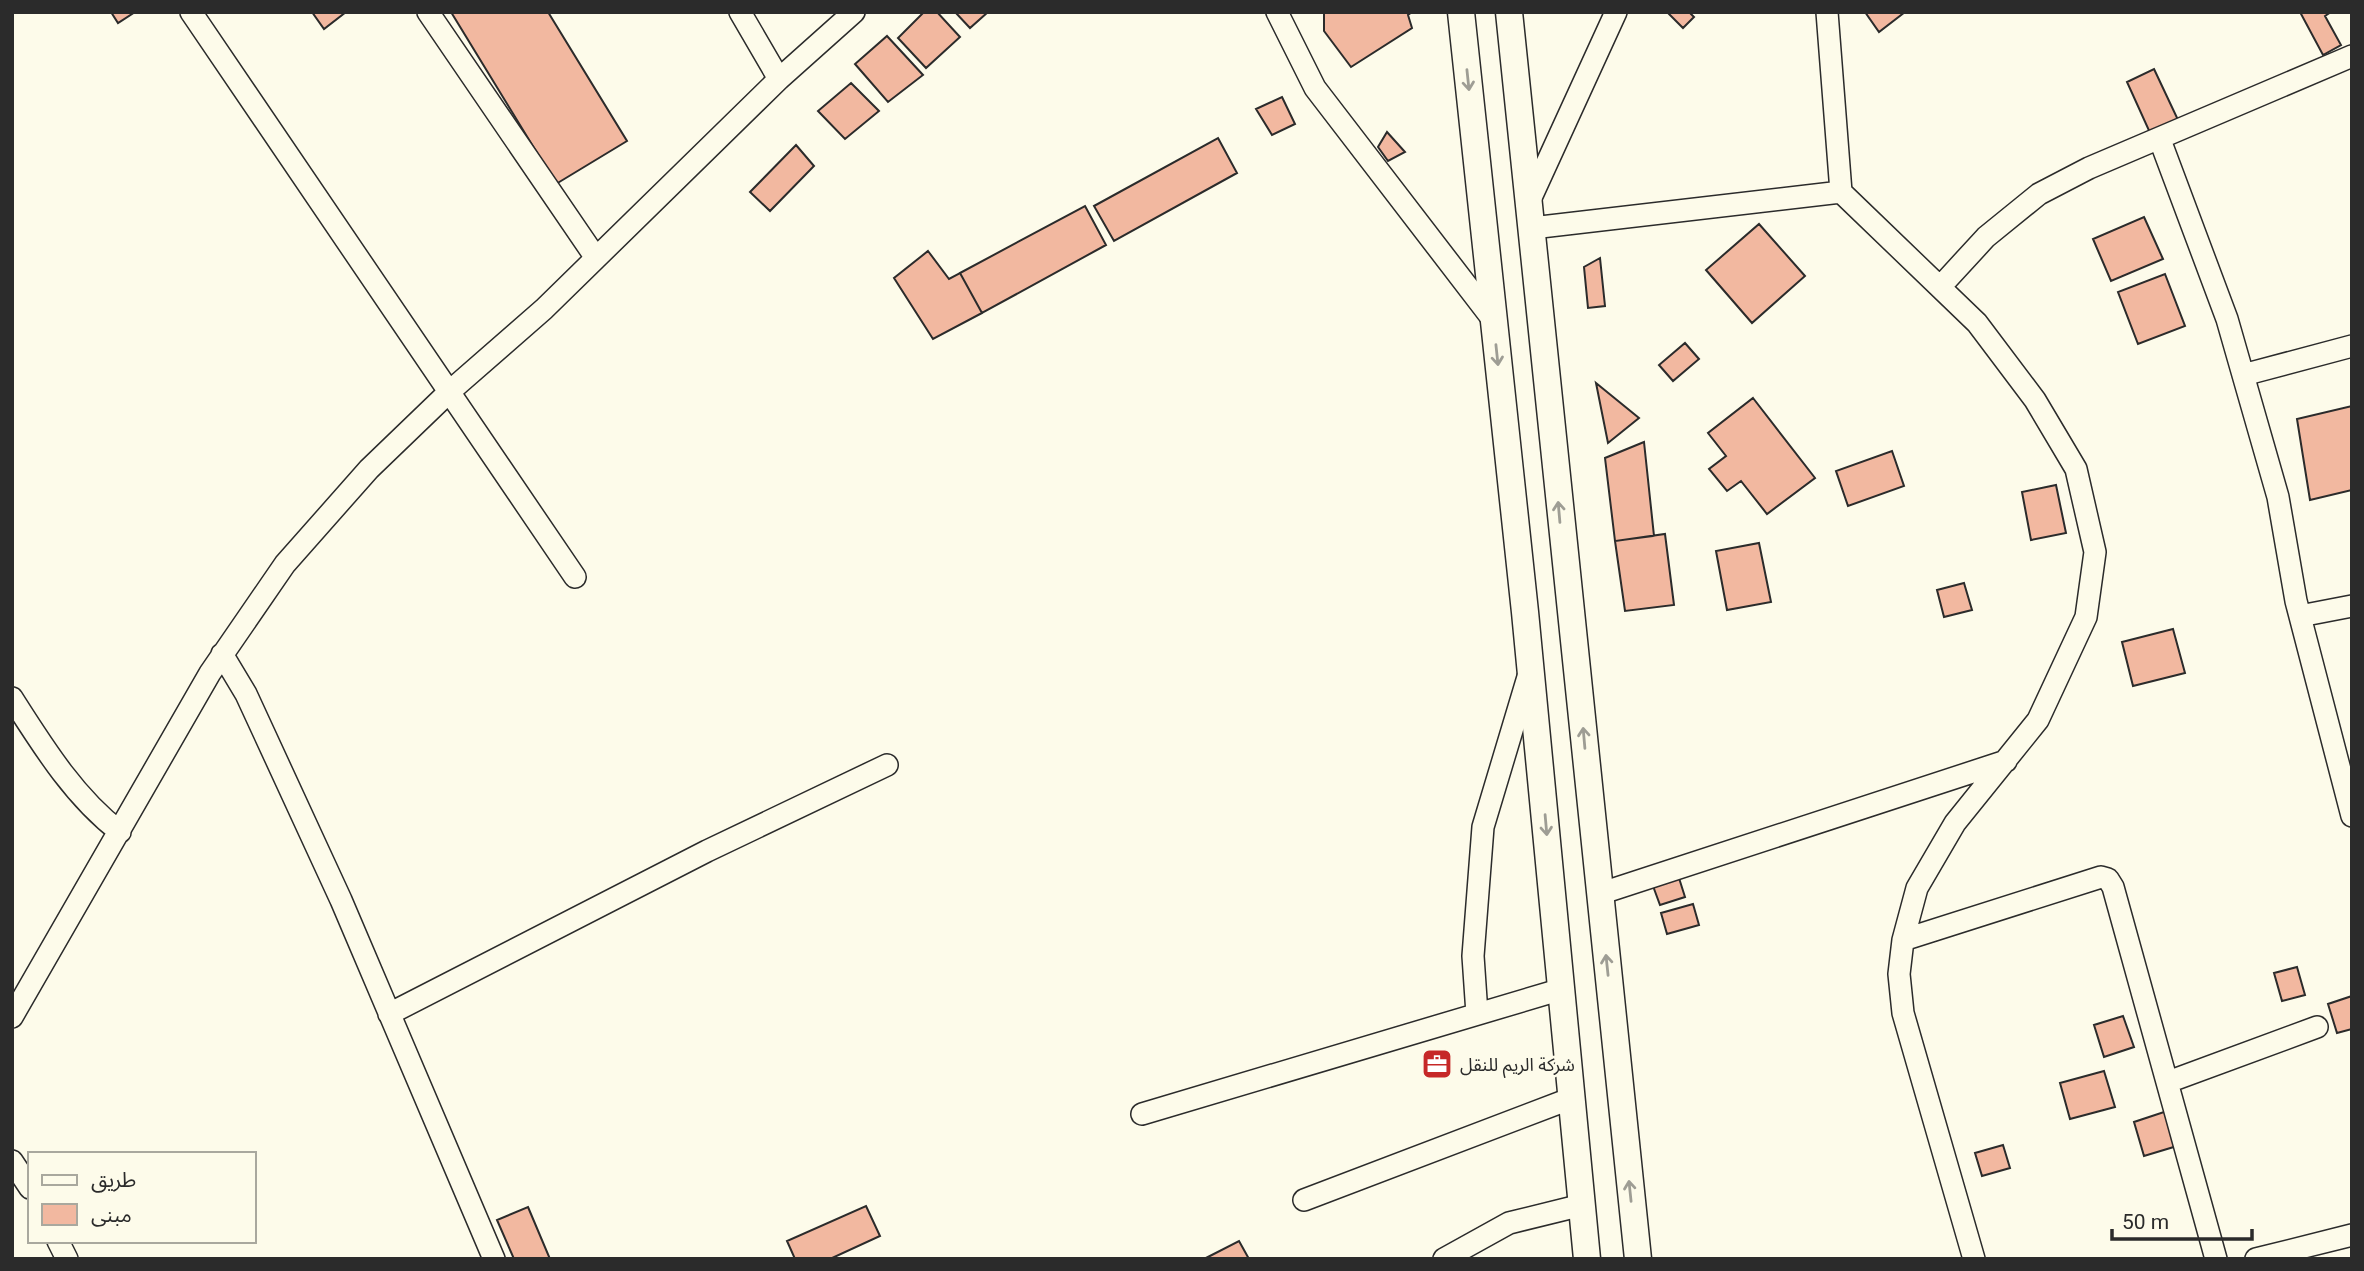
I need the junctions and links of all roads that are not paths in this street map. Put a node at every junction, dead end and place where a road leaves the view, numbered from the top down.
1 (191, 12) edge
2 (428, 12) edge
3 (740, 12) edge
4 (854, 12) edge
5 (1277, 12) edge
6 (1461, 12) edge
7 (1509, 12) edge
8 (1616, 12) edge
9 (1827, 12) edge
10 (2352, 56) edge
11 (779, 79) junction
12 (2160, 140) junction
13 (1841, 191) junction
14 (1530, 215) junction
15 (596, 258) junction
16 (1941, 286) junction
17 (1494, 321) junction
18 (2352, 346) edge
19 (2243, 375) junction
20 (449, 392) junction
21 (575, 577) dead end
22 (2352, 606) edge
23 (1569, 608) junction
24 (1525, 612) junction
25 (2300, 616) junction
26 (222, 654) junction
27 (1531, 667) junction
28 (12, 698) edge
29 (2007, 761) junction
30 (887, 765) dead end
31 (2352, 816) edge
32 (120, 832) junction
33 (1599, 894) junction
34 (1903, 940) junction
35 (1562, 989) junction
36 (389, 1014) junction
37 (1477, 1014) junction
38 (12, 1017) edge
39 (2317, 1027) dead end
40 (2168, 1082) junction
41 (1572, 1098) junction
42 (1142, 1114) dead end
43 (12, 1161) edge
44 (28, 1185) edge
45 (1304, 1200) dead end
46 (1582, 1205) junction
47 (2352, 1235) edge
48 (59, 1243) edge
49 (67, 1259) edge
50 (494, 1259) edge
51 (1444, 1259) edge
52 (1587, 1259) edge
53 (1637, 1259) edge
54 (1974, 1259) edge
55 (2217, 1259) edge
56 (2256, 1259) edge

1 - 20 street
2 - 15 street
3 - 11 street
4 - 11 street
5 - 17 street
6 -> 17 main road
7 - 14 main road
8 - 14 street
9 - 13 street
10 - 12 street
11 - 15 street
12 - 16 street
12 - 19 street
13 - 14 street
13 - 16 street
23 -> 14 main road
15 - 20 street
16 - 29 street
17 -> 24 main road
18 - 19 street
19 - 25 street
20 - 21 street
20 - 26 street
22 - 25 street
23 - 24 main road
33 -> 23 main road
24 - 27 main road
25 - 31 street
26 - 32 street
26 - 36 street
27 -> 35 main road
27 - 37 street
28 - 32 street
29 - 33 street
29 - 34 street
30 - 36 street
32 - 38 street
53 -> 33 main road
34 - 40 street
34 - 54 street
35 - 37 street
35 - 41 main road
36 - 50 street
37 - 42 street
39 - 40 street
40 - 55 street
41 - 45 street
41 - 46 main road
43 - 44 street
46 - 51 street
46 - 52 main road
47 - 56 street
48 - 49 street

